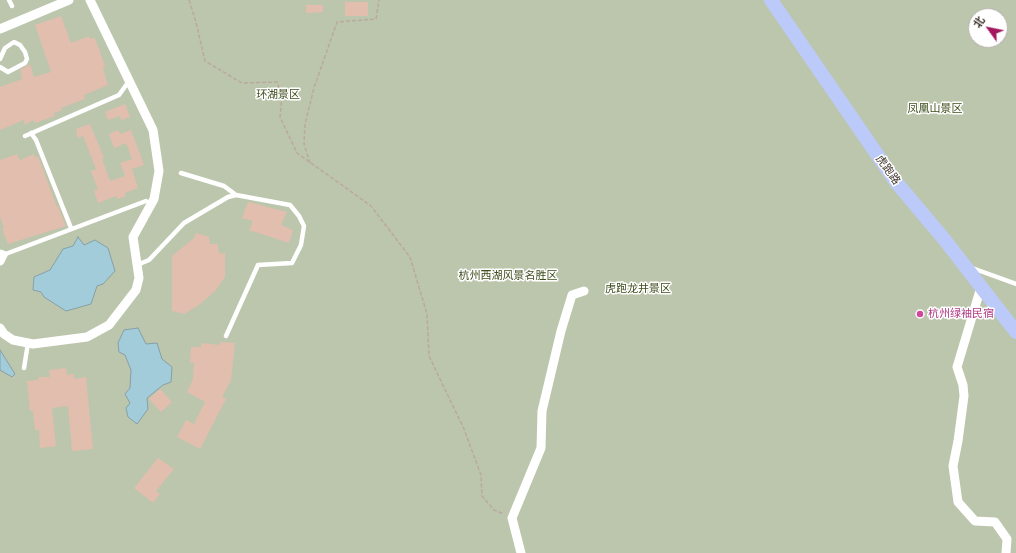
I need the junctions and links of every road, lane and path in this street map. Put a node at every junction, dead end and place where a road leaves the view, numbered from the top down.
1 (10, 0) edge
2 (69, 0) edge
3 (90, 0) edge
4 (189, 0) edge
5 (378, 0) edge
6 (771, 0) edge
7 (12, 6) dead end
8 (0, 29) edge
9 (0, 59) edge
10 (0, 67) edge
11 (129, 80) junction
12 (31, 133) junction
13 (25, 136) dead end
14 (310, 163) junction
15 (181, 173) dead end
16 (236, 195) junction
17 (146, 201) dead end
18 (71, 228) junction
19 (1, 257) edge
20 (964, 265) junction
21 (137, 266) junction
22 (1016, 284) edge
23 (981, 287) junction
24 (584, 292) dead end
25 (0, 328) edge
26 (1016, 332) edge
27 (226, 336) dead end
28 (28, 343) junction
29 (24, 368) dead end
30 (512, 518) junction
31 (521, 553) edge
32 (1006, 553) edge

1 - 7 lane
2 - 8 street
3 - 11 street
4 - 14 path
5 - 14 path
6 - 20 main road, 虎跑路
9 - 10 lane
11 - 12 lane
11 - 21 street
12 - 13 lane
12 - 18 lane
14 - 30 path
15 - 16 lane
16 - 21 lane
16 - 27 lane
17 - 18 lane
18 - 19 lane
20 - 22 lane
20 - 23 main road, 虎跑路
21 - 28 street
23 - 26 main road, 虎跑路
23 - 32 street
24 - 30 street
25 - 28 street
28 - 29 lane
30 - 31 street

